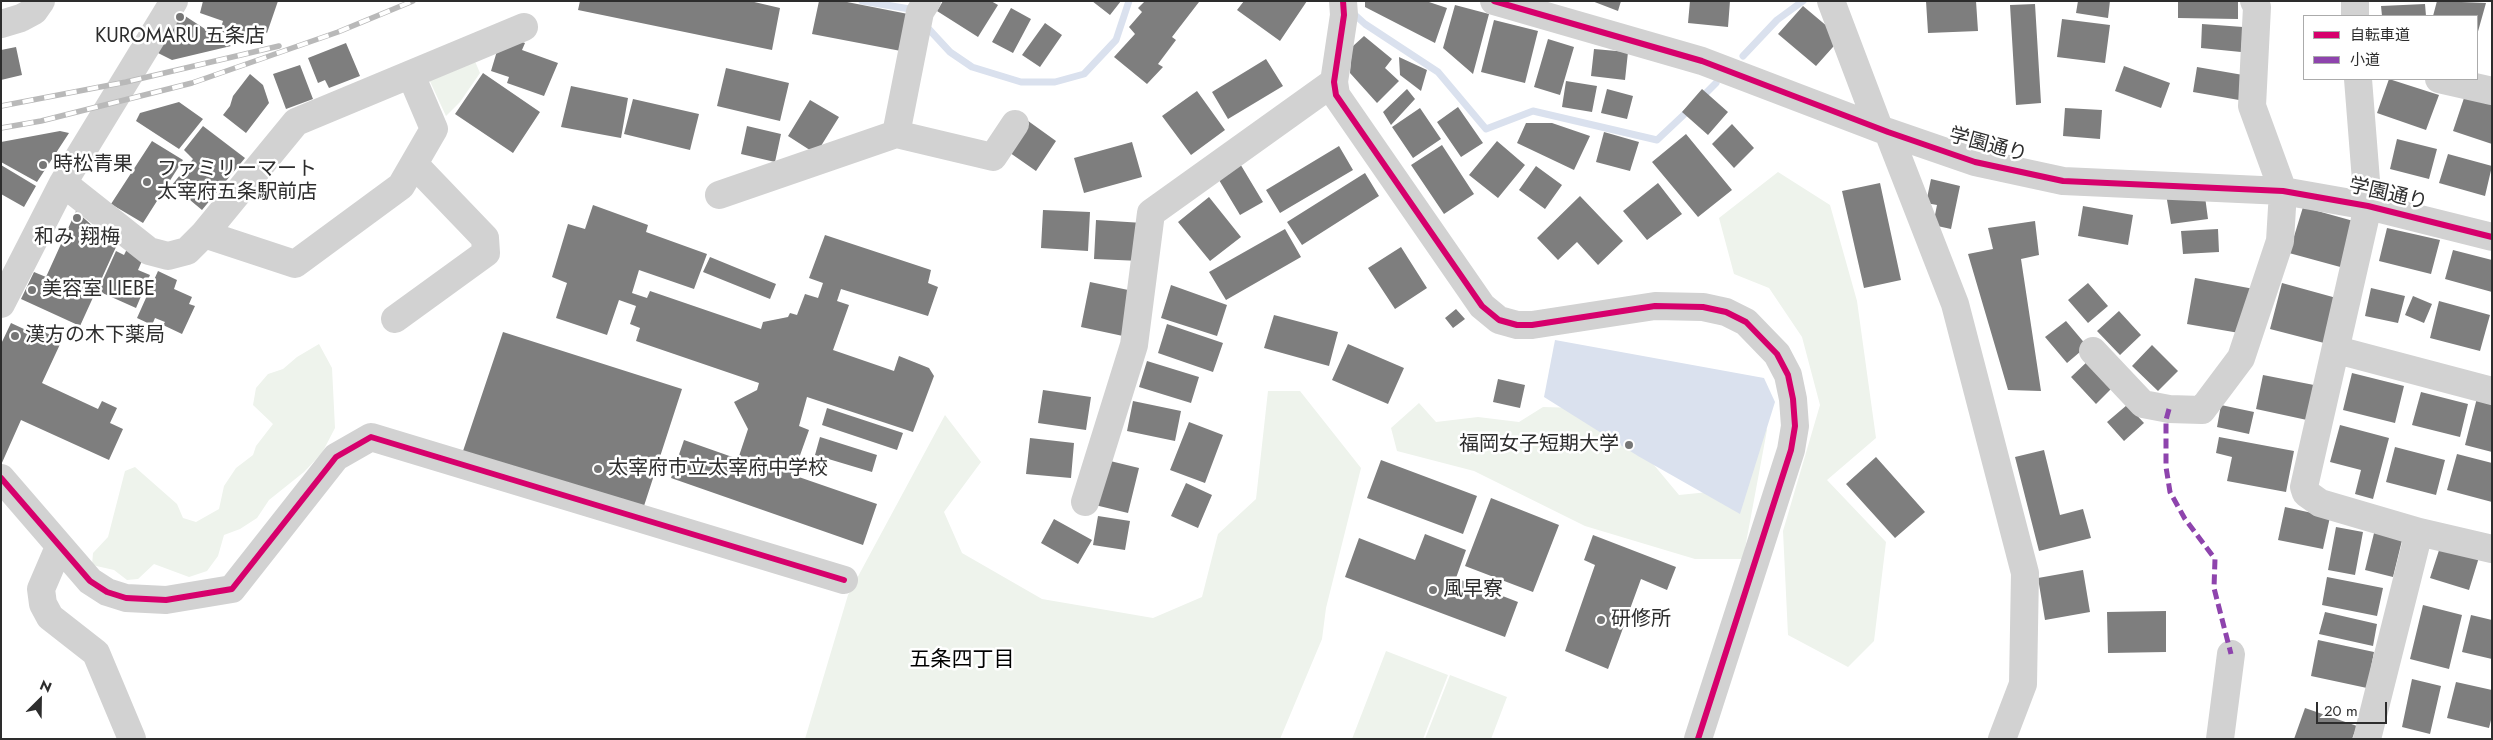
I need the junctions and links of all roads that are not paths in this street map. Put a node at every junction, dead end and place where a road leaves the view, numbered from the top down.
1 (41, 1) edge
2 (174, 1) edge
3 (926, 1) edge
4 (1344, 1) edge
5 (1494, 1) edge
6 (1831, 1) edge
7 (2254, 1) edge
8 (2355, 1) edge
9 (2355, 15) edge
10 (1, 24) edge
11 (524, 27) dead end
12 (411, 75) junction
13 (2358, 80) edge
14 (2443, 80) edge
15 (1334, 82) junction
16 (2492, 91) edge
17 (1015, 124) dead end
18 (1883, 130) junction
19 (896, 134) junction
20 (414, 164) junction
21 (63, 183) junction
22 (2283, 191) junction
23 (719, 195) dead end
24 (2368, 206) junction
25 (204, 234) junction
26 (2492, 237) edge
27 (1, 304) edge
28 (394, 318) dead end
29 (2337, 350) junction
30 (2093, 351) dead end
31 (2492, 391) edge
32 (1, 478) edge
33 (1085, 502) dead end
34 (2419, 532) junction
35 (59, 547) junction
36 (2492, 549) edge
37 (844, 580) dead end
38 (2231, 654) dead end
39 (132, 739) edge
40 (1698, 739) edge
41 (2002, 739) edge
42 (2220, 739) edge
43 (2367, 739) edge

1 - 10 street
2 - 21 street
3 - 19 street
4 - 15 street
5 - 18 street, 学園通り
6 - 18 street
7 - 22 street
8 - 9 street
11 - 12 street
12 - 20 street
12 - 25 street
13 - 24 street
14 - 16 street
15 - 33 street
15 - 40 street
17 - 19 street
18 - 22 street, 学園通り
18 - 41 street
19 - 23 street
20 - 25 street
20 - 28 street
21 - 25 street
21 - 27 street
22 - 24 street, 学園通り
22 - 30 street
24 - 26 street, 学園通り
24 - 29 street
29 - 31 street
29 - 34 street
32 - 35 street
34 - 36 street
34 - 43 street
35 - 37 street
35 - 39 street
38 - 42 street

